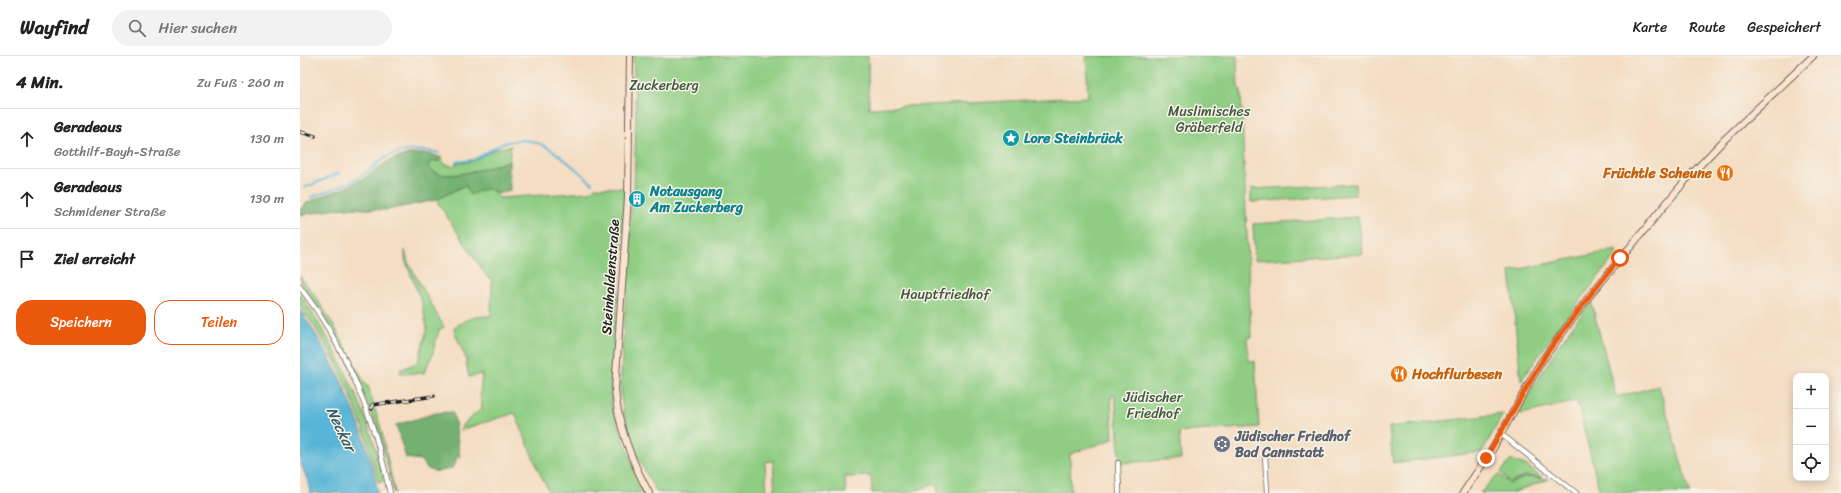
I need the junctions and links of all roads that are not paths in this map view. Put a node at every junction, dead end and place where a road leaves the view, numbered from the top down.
1 (630, 56) edge
2 (1813, 56) edge
3 (300, 287) edge
4 (1501, 434) junction
5 (1265, 453) dead end
6 (1118, 463) dead end
7 (390, 493) edge
8 (649, 493) edge
9 (1119, 493) edge
10 (1267, 493) edge
11 (1463, 493) edge
12 (1576, 493) edge

1 - 8 main road, Steinhaldenstraße
2 - 4 main road
3 - 7 street
4 - 11 main road
4 - 12 street
5 - 10 street
6 - 9 street

